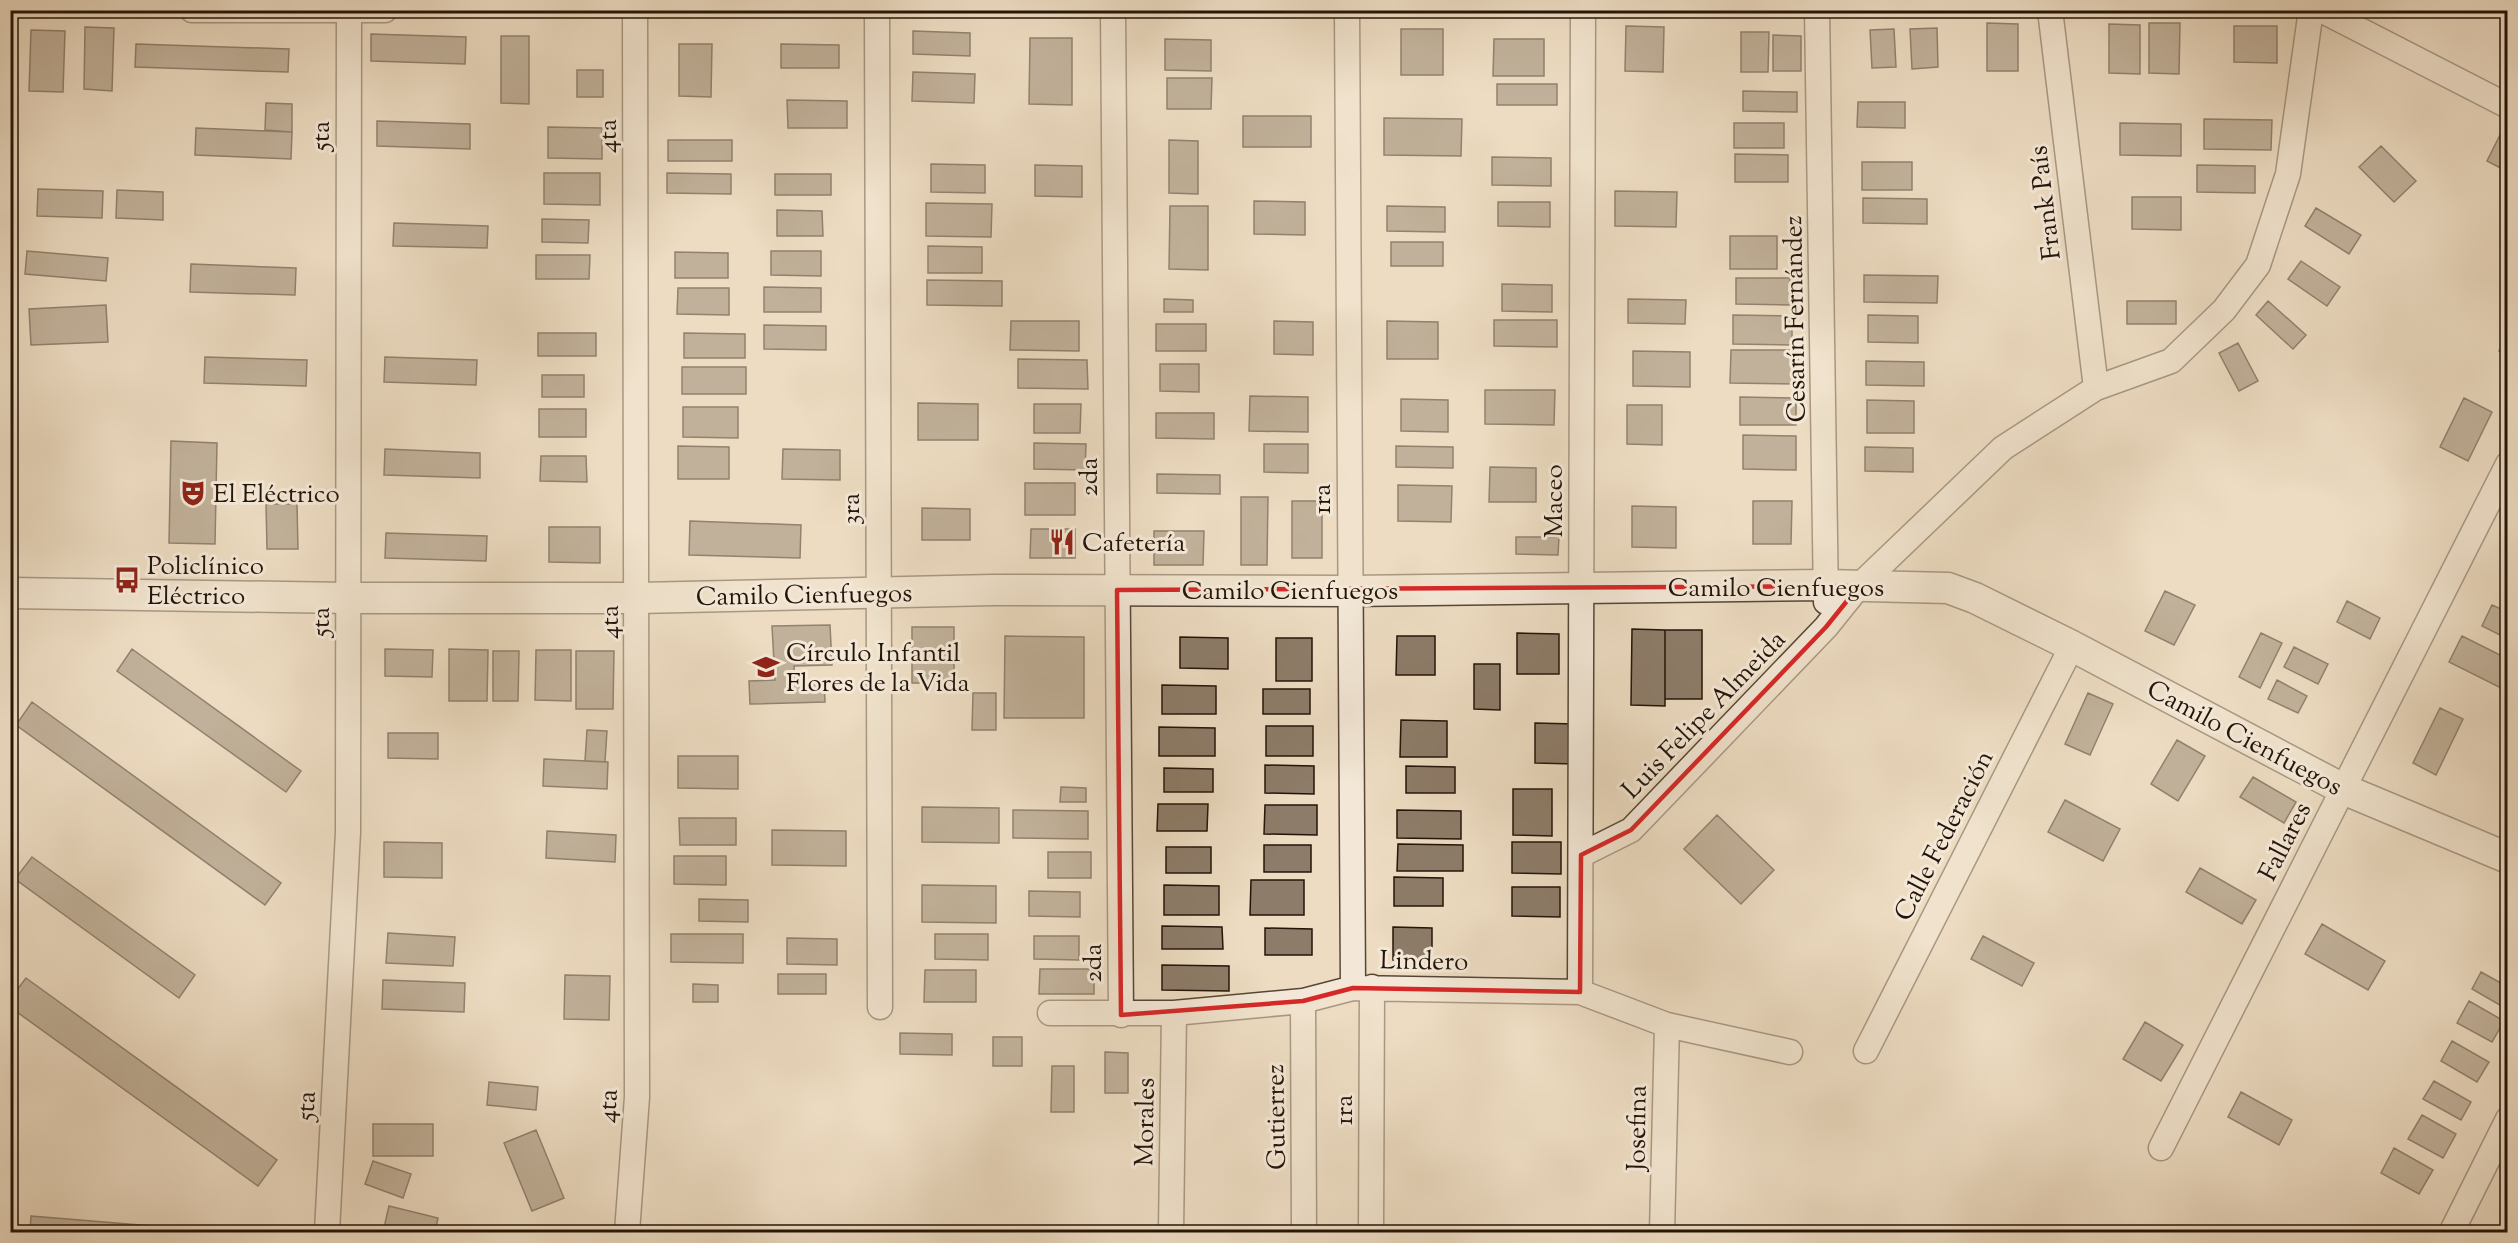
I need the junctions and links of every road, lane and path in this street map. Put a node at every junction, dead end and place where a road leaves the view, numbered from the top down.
1 (192, 10) edge
2 (385, 10) edge
3 (634, 10) edge
4 (877, 10) edge
5 (1113, 10) edge
6 (1347, 10) edge
7 (1583, 10) edge
8 (1817, 10) edge
9 (2049, 10) edge
10 (2311, 10) edge
11 (2321, 10) edge
12 (349, 11) edge
13 (2508, 106) edge
14 (2096, 388) junction
15 (2508, 464) edge
16 (1826, 585) junction
17 (1859, 586) junction
18 (1581, 587) junction
19 (1117, 590) junction
20 (879, 591) junction
21 (1350, 591) junction
22 (10, 593) edge
23 (348, 598) junction
24 (638, 598) junction
25 (1826, 627) junction
26 (2072, 646) junction
27 (2343, 789) junction
28 (1581, 855) junction
29 (2508, 858) edge
30 (1362, 987) junction
31 (1580, 992) junction
32 (1303, 1001) junction
33 (880, 1007) dead end
34 (1050, 1012) dead end
35 (1174, 1013) junction
36 (1121, 1015) junction
37 (1667, 1025) junction
38 (1866, 1051) dead end
39 (1790, 1052) dead end
40 (2508, 1119) edge
41 (2161, 1148) dead end
42 (2453, 1229) dead end
43 (327, 1233) edge
44 (627, 1233) edge
45 (1171, 1233) edge
46 (1305, 1233) edge
47 (1371, 1233) edge
48 (1662, 1233) edge

1 - 12 street
2 - 12 street
3 - 24 street, 4ta
4 - 20 street, 3ra
5 - 19 street, 2da
6 - 21 street, 1ra
7 - 18 street, Maceo
8 - 16 street, Cesarín Fernández
9 - 14 street, Frank País
10 - 14 street, Luis Felipe Almeida
11 - 13 street
12 - 23 street, 5ta
14 - 17 street, Luis Felipe Almeida
15 - 27 street, Fallares
16 - 17 street, Camilo Cienfuegos
16 - 18 street, Camilo Cienfuegos
16 - 25 street, Cesarín Fernández
17 - 25 street, Luis Felipe Almeida
17 - 26 street, Camilo Cienfuegos
18 - 21 street, Camilo Cienfuegos
18 - 28 street, Maceo
19 - 20 street, Camilo Cienfuegos
19 - 21 street, Camilo Cienfuegos
19 - 36 street, 2da
20 - 24 street, Camilo Cienfuegos
20 - 33 street, 3ra
21 - 30 street, 1ra
22 - 23 street, Camilo Cienfuegos
23 - 24 street, Camilo Cienfuegos
23 - 43 street, 5ta
24 - 44 street, 4ta
25 - 28 street, Luis Felipe Almeida
26 - 27 street, Camilo Cienfuegos
26 - 38 street, Calle Federación
27 - 29 street, Camilo Cienfuegos
27 - 41 street, Fallares
28 - 31 street, Maceo
30 - 31 street, Lindero
30 - 32 street, Lindero
30 - 47 street, 1ra
31 - 37 street, Lindero
32 - 35 street, Lindero
32 - 46 street, Gutierrez
34 - 36 street, Lindero
35 - 36 street, Lindero
35 - 45 street, Morales
37 - 39 street, Lindero
37 - 48 street, Josefina
40 - 42 street

